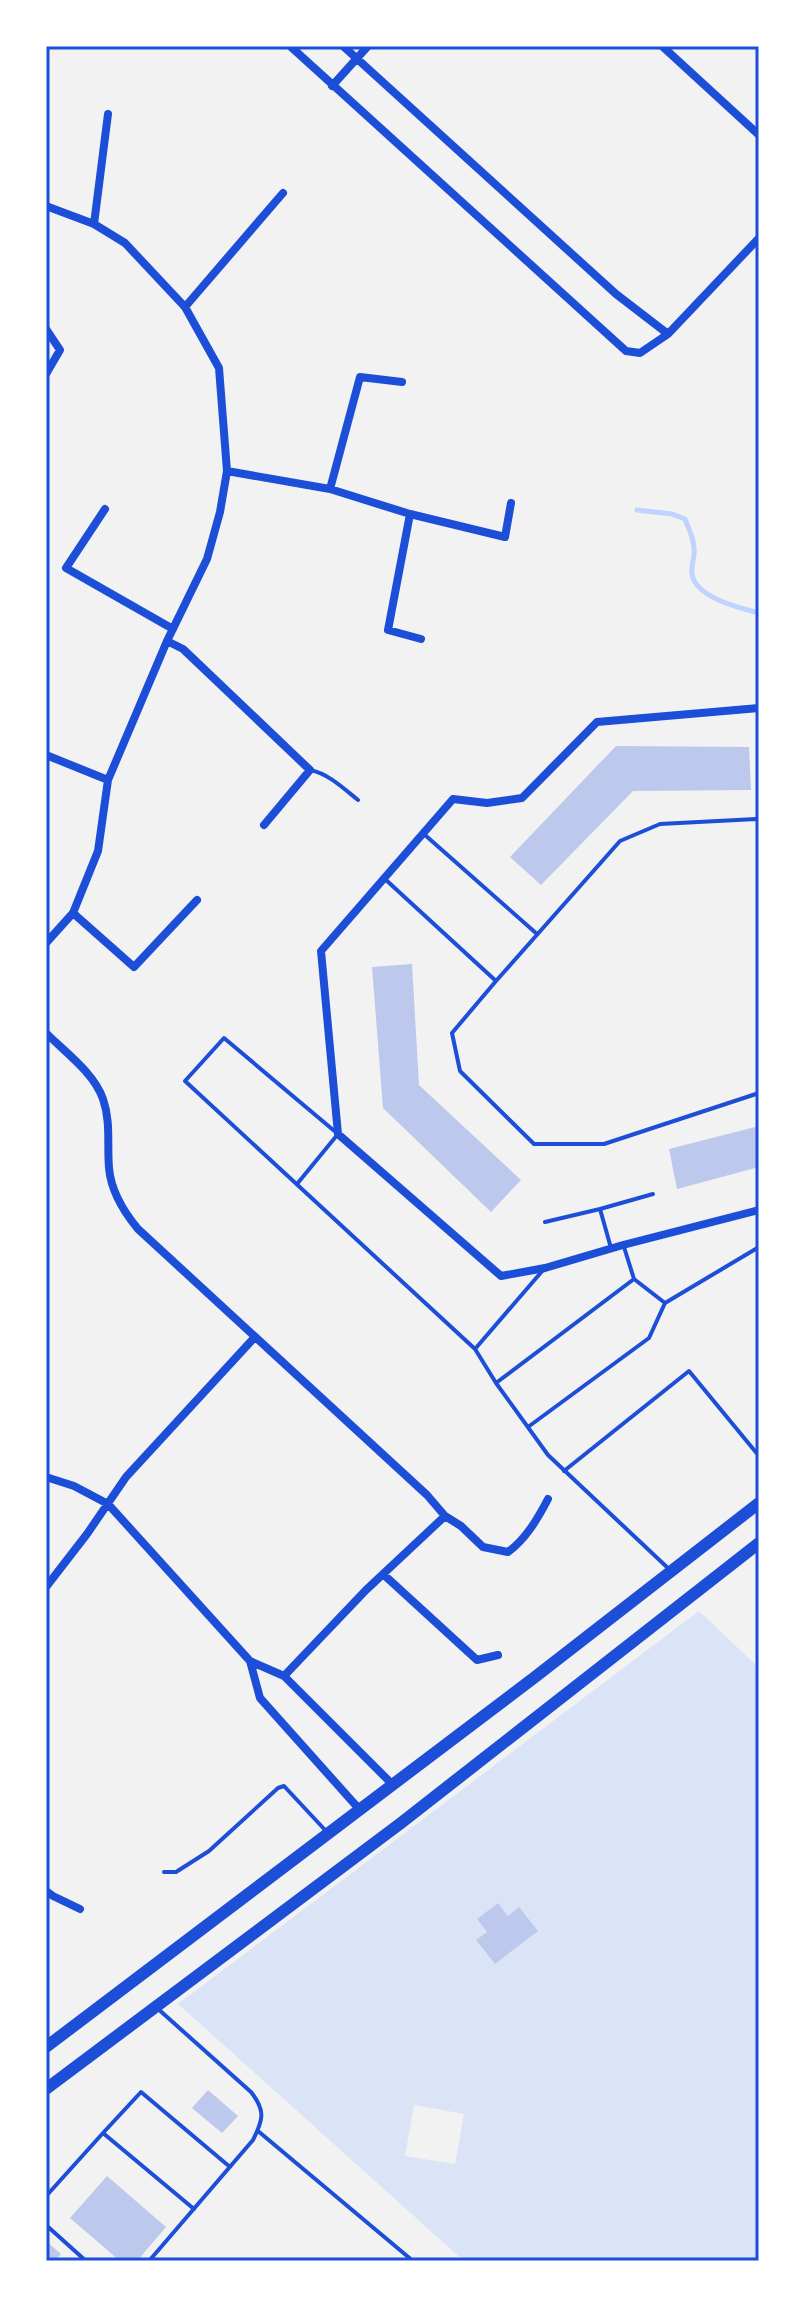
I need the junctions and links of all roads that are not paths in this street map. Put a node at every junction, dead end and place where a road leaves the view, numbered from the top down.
1 (290, 46) edge
2 (343, 46) edge
3 (368, 46) edge
4 (662, 46) edge
5 (357, 59) junction
6 (332, 86) junction
7 (108, 114) dead end
8 (759, 135) edge
9 (283, 193) dead end
10 (46, 206) edge
11 (94, 224) junction
12 (759, 238) edge
13 (185, 307) junction
14 (46, 329) edge
15 (668, 334) junction
16 (46, 374) edge
17 (402, 382) dead end
18 (227, 471) junction
19 (330, 489) junction
20 (511, 503) dead end
21 (105, 509) dead end
22 (410, 514) junction
23 (173, 629) junction
24 (421, 639) dead end
25 (167, 641) junction
26 (759, 708) edge
27 (46, 755) edge
28 (310, 770) junction
29 (108, 780) junction
30 (358, 800) dead end
31 (759, 821) edge
32 (264, 825) dead end
33 (423, 833) junction
34 (384, 878) junction
35 (197, 900) dead end
36 (73, 913) junction
37 (537, 934) junction
38 (46, 943) edge
39 (496, 981) junction
40 (46, 1033) edge
41 (759, 1093) edge
42 (338, 1134) junction
43 (297, 1184) junction
44 (653, 1194) dead end
45 (600, 1209) junction
46 (759, 1210) edge
47 (545, 1222) dead end
48 (623, 1245) junction
49 (759, 1247) edge
50 (611, 1248) junction
51 (545, 1268) junction
52 (634, 1279) junction
53 (665, 1303) junction
54 (254, 1338) junction
55 (475, 1349) junction
56 (496, 1383) junction
57 (528, 1427) junction
58 (759, 1456) edge
59 (564, 1471) junction
60 (46, 1477) edge
61 (548, 1499) dead end
62 (759, 1503) edge
63 (108, 1504) junction
64 (445, 1516) junction
65 (759, 1543) edge
66 (671, 1571) junction
67 (383, 1574) junction
68 (46, 1587) edge
69 (498, 1655) dead end
70 (250, 1661) junction
71 (284, 1676) junction
72 (393, 1785) junction
73 (360, 1810) junction
74 (328, 1834) junction
75 (164, 1872) dead end
76 (46, 1891) edge
77 (80, 1909) dead end
78 (155, 2006) junction
79 (46, 2047) edge
80 (46, 2089) edge
81 (258, 2131) junction
82 (103, 2133) junction
83 (230, 2167) junction
84 (48, 2194) dead end
85 (194, 2209) junction
86 (46, 2225) edge
87 (86, 2261) edge
88 (149, 2261) edge
89 (413, 2261) edge

1 - 6 street
2 - 5 street
3 - 5 street
4 - 8 street
5 - 6 street
5 - 15 street
6 - 15 street
7 - 11 street
9 - 13 street
10 - 11 street
11 - 13 street
12 - 15 street
13 - 18 street
14 - 16 street
17 - 19 street
18 - 19 street
18 - 23 street
19 - 22 street
20 - 22 street
21 - 23 street
22 - 24 street
23 - 25 street
25 - 28 street
25 - 29 street
26 - 33 street
27 - 29 street
28 - 30 lane
28 - 32 street
29 - 36 street
31 - 37 lane
33 - 34 street
33 - 37 lane
34 - 39 lane
34 - 42 street
35 - 36 street
36 - 38 street
37 - 39 lane
39 - 41 lane
40 - 54 street
42 - 43 lane
42 - 43 lane
42 - 51 street
43 - 55 lane
44 - 45 lane
45 - 47 lane
45 - 50 lane
46 - 48 street
48 - 50 street
48 - 52 lane
49 - 53 lane
50 - 51 street
51 - 55 lane
52 - 53 lane
52 - 56 lane
53 - 57 lane
54 - 63 street
54 - 64 street
55 - 56 lane
56 - 57 lane
57 - 59 lane
58 - 59 lane
59 - 66 lane
60 - 63 street
61 - 64 street
62 - 66 main road
63 - 68 street
63 - 70 street
64 - 67 street
65 - 78 main road
66 - 72 main road
67 - 69 street
67 - 71 street
70 - 71 street
70 - 73 street
71 - 72 street
72 - 73 main road
73 - 74 main road
74 - 75 lane
74 - 79 main road
76 - 77 street
78 - 80 main road
78 - 81 lane
81 - 83 lane
81 - 89 lane
82 - 83 lane
82 - 84 lane
82 - 85 lane
83 - 85 lane
85 - 88 lane
86 - 87 lane

